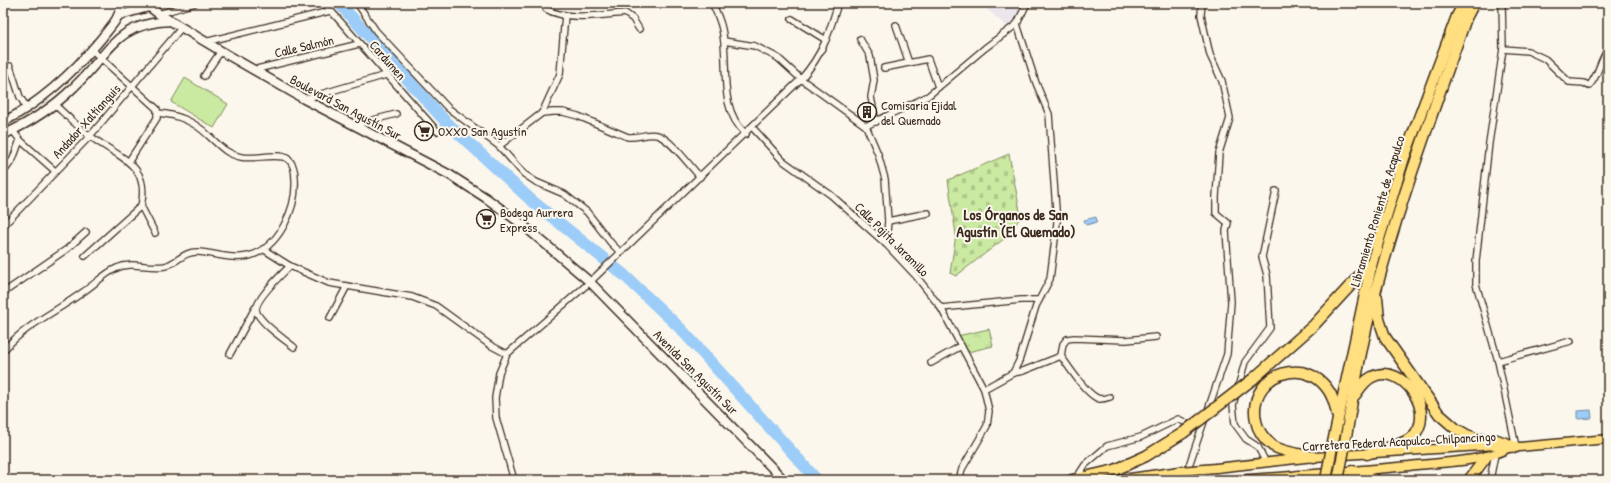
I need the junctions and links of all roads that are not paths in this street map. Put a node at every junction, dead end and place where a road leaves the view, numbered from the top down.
1 (122, 3) edge
2 (195, 3) edge
3 (324, 3) edge
4 (357, 3) edge
5 (545, 3) edge
6 (712, 3) edge
7 (838, 3) edge
8 (1027, 3) edge
9 (1202, 3) edge
10 (1464, 3) edge
11 (1474, 3) edge
12 (1502, 3) edge
13 (147, 5) edge
14 (330, 11) junction
15 (159, 14) junction
16 (120, 15) junction
17 (565, 15) junction
18 (792, 19) dead end
19 (171, 21) junction
20 (1017, 24) junction
21 (896, 25) dead end
22 (182, 28) junction
23 (639, 29) dead end
24 (860, 39) dead end
25 (826, 40) junction
26 (724, 41) junction
27 (205, 42) junction
28 (359, 44) junction
29 (1502, 49) junction
30 (1608, 49) edge
31 (92, 50) junction
32 (221, 51) junction
33 (101, 59) junction
34 (909, 63) junction
35 (10, 66) dead end
36 (884, 68) dead end
37 (253, 70) junction
38 (386, 75) junction
39 (204, 76) dead end
40 (801, 79) junction
41 (132, 87) junction
42 (938, 87) junction
43 (304, 99) junction
44 (55, 105) junction
45 (27, 108) junction
46 (158, 113) junction
47 (542, 113) junction
48 (396, 114) dead end
49 (3, 122) edge
50 (876, 122) junction
51 (354, 125) junction
52 (866, 126) junction
53 (752, 127) junction
54 (13, 130) junction
55 (437, 131) dead end
56 (746, 134) junction
57 (3, 135) edge
58 (90, 136) junction
59 (20, 140) junction
60 (499, 146) junction
61 (129, 161) junction
62 (55, 171) junction
63 (3, 173) edge
64 (700, 177) junction
65 (1276, 192) dead end
66 (141, 206) junction
67 (928, 213) dead end
68 (888, 221) junction
69 (3, 225) edge
70 (86, 232) dead end
71 (155, 233) dead end
72 (886, 244) junction
73 (263, 249) junction
74 (618, 254) junction
75 (86, 256) dead end
76 (1372, 262) junction
77 (290, 266) junction
78 (590, 282) junction
79 (347, 286) junction
80 (1377, 286) junction
81 (3, 293) edge
82 (1039, 300) junction
83 (255, 308) junction
84 (941, 308) junction
85 (330, 318) dead end
86 (1156, 337) dead end
87 (1571, 341) dead end
88 (960, 346) junction
89 (294, 348) dead end
90 (3, 351) edge
91 (230, 354) dead end
92 (507, 354) junction
93 (1061, 356) junction
94 (1498, 361) junction
95 (931, 363) dead end
96 (1013, 373) junction
97 (984, 389) junction
98 (1110, 397) dead end
99 (1352, 398) junction
100 (1338, 422) junction
101 (1200, 430) junction
102 (1608, 439) edge
103 (1512, 448) junction
104 (1367, 454) junction
105 (1491, 456) junction
106 (1314, 458) junction
107 (1266, 463) junction
108 (1352, 471) junction
109 (1298, 476) junction
110 (1074, 479) edge
111 (514, 480) edge
112 (784, 480) edge
113 (959, 480) edge
114 (1116, 480) edge
115 (1184, 480) edge
116 (1238, 480) edge
117 (1288, 480) edge
118 (1326, 480) edge
119 (1338, 480) edge
120 (1375, 480) edge
121 (1469, 480) edge
122 (1490, 480) edge

1 - 16 main road
2 - 15 street
3 - 14 street, Cardumen
4 - 60 street
5 - 17 street
6 - 26 street
7 - 25 street
8 - 20 street
9 - 101 street
10 - 76 highway, Libramiento Poniente de Acapulco
11 - 80 highway, Libramiento Poniente de Acapulco
12 - 29 street
13 - 15 main road, Boulevard San Agustín Sur
13 - 16 main road
14 - 27 street
14 - 28 street, Cardumen
15 - 19 main road, Boulevard San Agustín Sur
16 - 31 main road
17 - 23 street
17 - 47 street
18 - 25 street
19 - 22 main road, Boulevard San Agustín Sur
19 - 33 main road
20 - 42 street
20 - 82 street
21 - 34 street
22 - 27 main road, Boulevard San Agustín Sur
22 - 41 street, Andador Xaltianguis
24 - 50 street
25 - 40 street
26 - 40 street
26 - 56 street
27 - 32 main road, Boulevard San Agustín Sur
28 - 37 street, Calle Salmón
28 - 38 street, Cardumen
29 - 30 street
29 - 94 street
31 - 33 street
31 - 45 main road
32 - 37 main road, Boulevard San Agustín Sur
32 - 39 street
33 - 41 street
33 - 44 main road
34 - 36 street
34 - 42 street
35 - 45 street
37 - 43 main road, Boulevard San Agustín Sur
38 - 43 street
38 - 55 street, Cardumen
40 - 52 street
40 - 53 street
41 - 46 street
41 - 58 street, Andador Xaltianguis
42 - 50 street
43 - 51 main road, Boulevard San Agustín Sur
44 - 54 main road
44 - 58 street
45 - 49 main road
46 - 61 street
46 - 73 street
47 - 60 street
47 - 64 street
48 - 51 street
50 - 52 street
51 - 78 main road, Boulevard San Agustín Sur
52 - 68 street
53 - 56 street
53 - 72 street, Calle Pajita Jaramillo
54 - 57 main road
54 - 59 street
56 - 64 street
58 - 61 street
58 - 62 street, Andador Xaltianguis
59 - 62 street
59 - 63 street
60 - 74 street
61 - 66 street
62 - 69 street, Andador Xaltianguis
64 - 74 street
65 - 107 street
66 - 71 street
66 - 75 street
67 - 68 street
68 - 72 street
70 - 81 street
72 - 84 street, Calle Pajita Jaramillo
73 - 77 street
73 - 90 street
74 - 78 street
76 - 100 highway, Libramiento Poniente de Acapulco
76 - 110 highway, bridge
77 - 79 street
77 - 83 street
78 - 92 street
78 - 112 main road, Avenida San Agustín Sur
79 - 85 street
79 - 92 street
80 - 99 highway, Libramiento Poniente de Acapulco
80 - 103 highway
82 - 84 street
82 - 96 street
83 - 89 street
83 - 91 street
84 - 88 street, Calle Pajita Jaramillo
86 - 93 street
87 - 94 street
88 - 95 street
88 - 97 street, Calle Pajita Jaramillo
92 - 111 street
93 - 96 street
93 - 98 street
94 - 103 street
96 - 97 street
97 - 113 street, Calle Pajita Jaramillo
99 - 104 highway
99 - 119 highway, Libramiento Poniente de Acapulco, bridge
100 - 106 highway
100 - 118 highway, Libramiento Poniente de Acapulco, bridge
101 - 110 street
101 - 115 street
102 - 103 main road
103 - 104 main road, Carretera Federal Acapulco-Chilpancingo
103 - 105 main road, Carretera Federal Acapulco-Chilpancingo
104 - 106 main road, Carretera Federal Acapulco-Chilpancingo
105 - 108 main road, Carretera Federal Acapulco-Chilpancingo
105 - 121 highway
105 - 122 street
106 - 107 main road, Carretera Federal Acapulco-Chilpancingo
107 - 114 main road, Carretera Federal Acapulco-Chilpancingo, bridge
108 - 109 main road, Carretera Federal Acapulco-Chilpancingo
108 - 120 highway
109 - 116 main road, Carretera Federal Acapulco-Chilpancingo
109 - 117 highway

